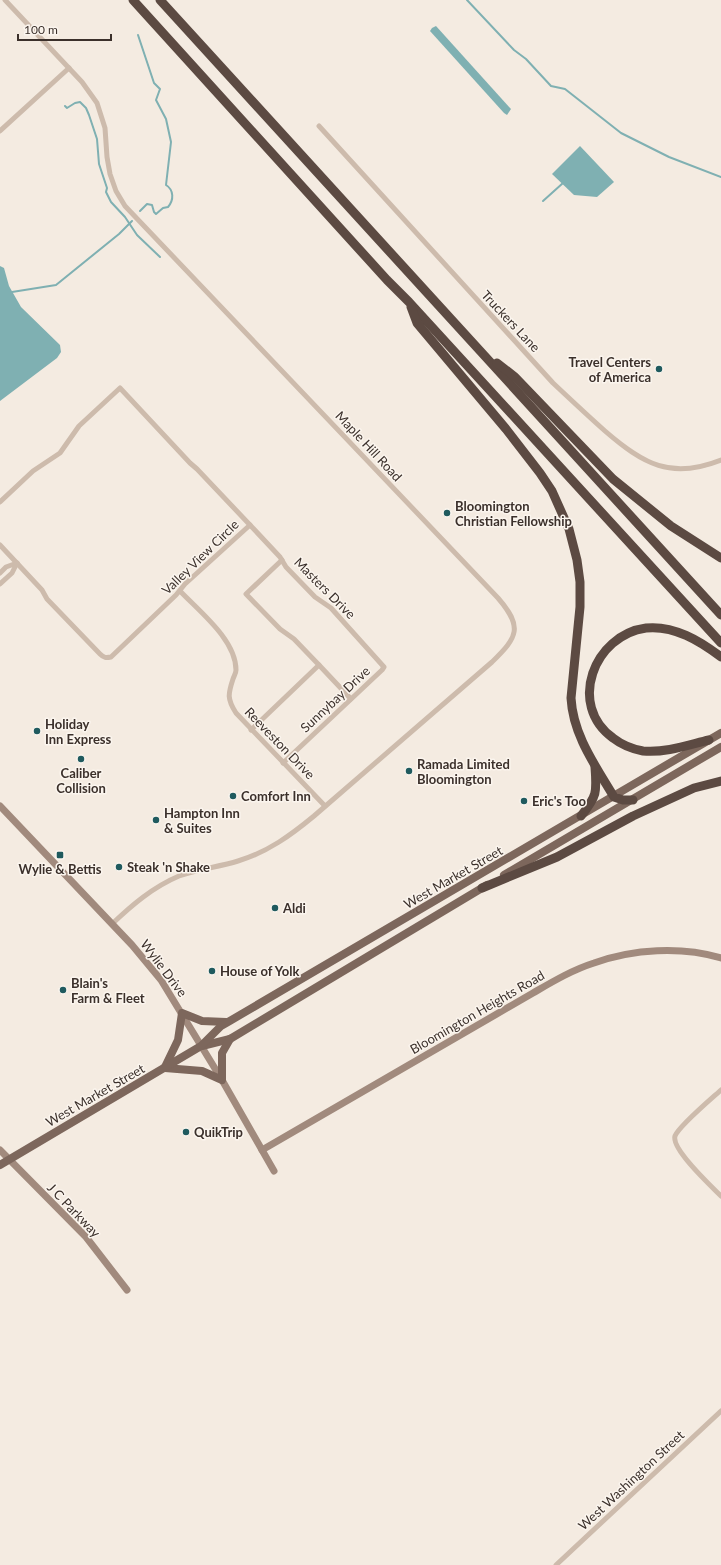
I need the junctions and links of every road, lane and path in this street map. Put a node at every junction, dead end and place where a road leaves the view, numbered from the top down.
1 (5, 0) edge
2 (133, 0) edge
3 (160, 0) edge
4 (69, 68) junction
5 (319, 126) dead end
6 (0, 131) edge
7 (409, 302) junction
8 (475, 345) junction
9 (721, 460) edge
10 (0, 502) edge
11 (250, 525) junction
12 (0, 545) edge
13 (721, 558) edge
14 (282, 560) junction
15 (17, 563) junction
16 (0, 573) edge
17 (0, 584) edge
18 (180, 591) junction
19 (721, 615) edge
20 (721, 643) edge
21 (721, 657) edge
22 (319, 665) junction
23 (384, 667) joint
24 (351, 699) junction
25 (251, 730) junction
26 (721, 733) edge
27 (709, 740) junction
28 (721, 747) edge
29 (283, 763) junction
30 (594, 764) junction
31 (721, 781) edge
32 (614, 796) junction
33 (633, 800) junction
34 (325, 806) junction
35 (1, 808) edge
36 (580, 816) junction
37 (482, 888) junction
38 (112, 924) junction
39 (721, 958) edge
40 (182, 1013) junction
41 (228, 1022) junction
42 (230, 1039) junction
43 (201, 1046) junction
44 (164, 1068) junction
45 (222, 1080) junction
46 (721, 1090) edge
47 (0, 1150) edge
48 (262, 1150) junction
49 (9, 1160) junction
50 (0, 1165) edge
51 (274, 1171) dead end
52 (721, 1196) edge
53 (127, 1290) dead end
54 (721, 1410) edge
55 (556, 1565) edge

1 - 4 street, Maple Hill Road
2 - 7 highway
3 - 8 highway
4 - 6 street
4 - 34 street, Maple Hill Road
5 - 9 street, Truckers Lane
7 - 20 highway
7 - 30 highway
8 - 13 highway
8 - 19 highway
10 - 11 street, Valley View Circle
11 - 14 street, Masters Drive
11 - 18 street, Valley View Circle
12 - 15 street, Valley View Circle
14 - 22 street
14 - 23 street, Masters Drive
15 - 16 street
15 - 17 street
15 - 18 street, Valley View Circle
18 - 25 street, Reeveston Drive
21 - 27 highway
22 - 24 street
22 - 25 street
23 - 24 street, Sunnybay Drive
24 - 29 street, Sunnybay Drive
25 - 29 street, Reeveston Drive
26 - 27 main road, West Market Street
27 - 32 main road, West Market Street
28 - 33 main road, West Market Street
29 - 34 street, Reeveston Drive
30 - 32 highway
30 - 36 highway
31 - 37 highway
32 - 33 highway
32 - 36 main road, West Market Street
33 - 37 main road, West Market Street
34 - 38 street, Maple Hill Road
35 - 38 main road, Wylie Drive
36 - 41 main road, West Market Street
37 - 42 main road, West Market Street
38 - 40 main road, Wylie Drive
39 - 48 main road, Bloomington Heights Road
40 - 41 main road
40 - 43 main road, Wylie Drive
40 - 44 main road
41 - 43 main road, West Market Street
42 - 43 main road, West Market Street
42 - 45 main road
43 - 44 main road, West Market Street
43 - 45 main road, Wylie Drive
44 - 45 main road
44 - 49 main road, West Market Street
45 - 48 main road, Wylie Drive
46 - 52 street
47 - 49 main road, J C Parkway
48 - 51 main road, Wylie Drive
49 - 50 main road, West Market Street
49 - 53 main road, J C Parkway
54 - 55 street, West Washington Street

